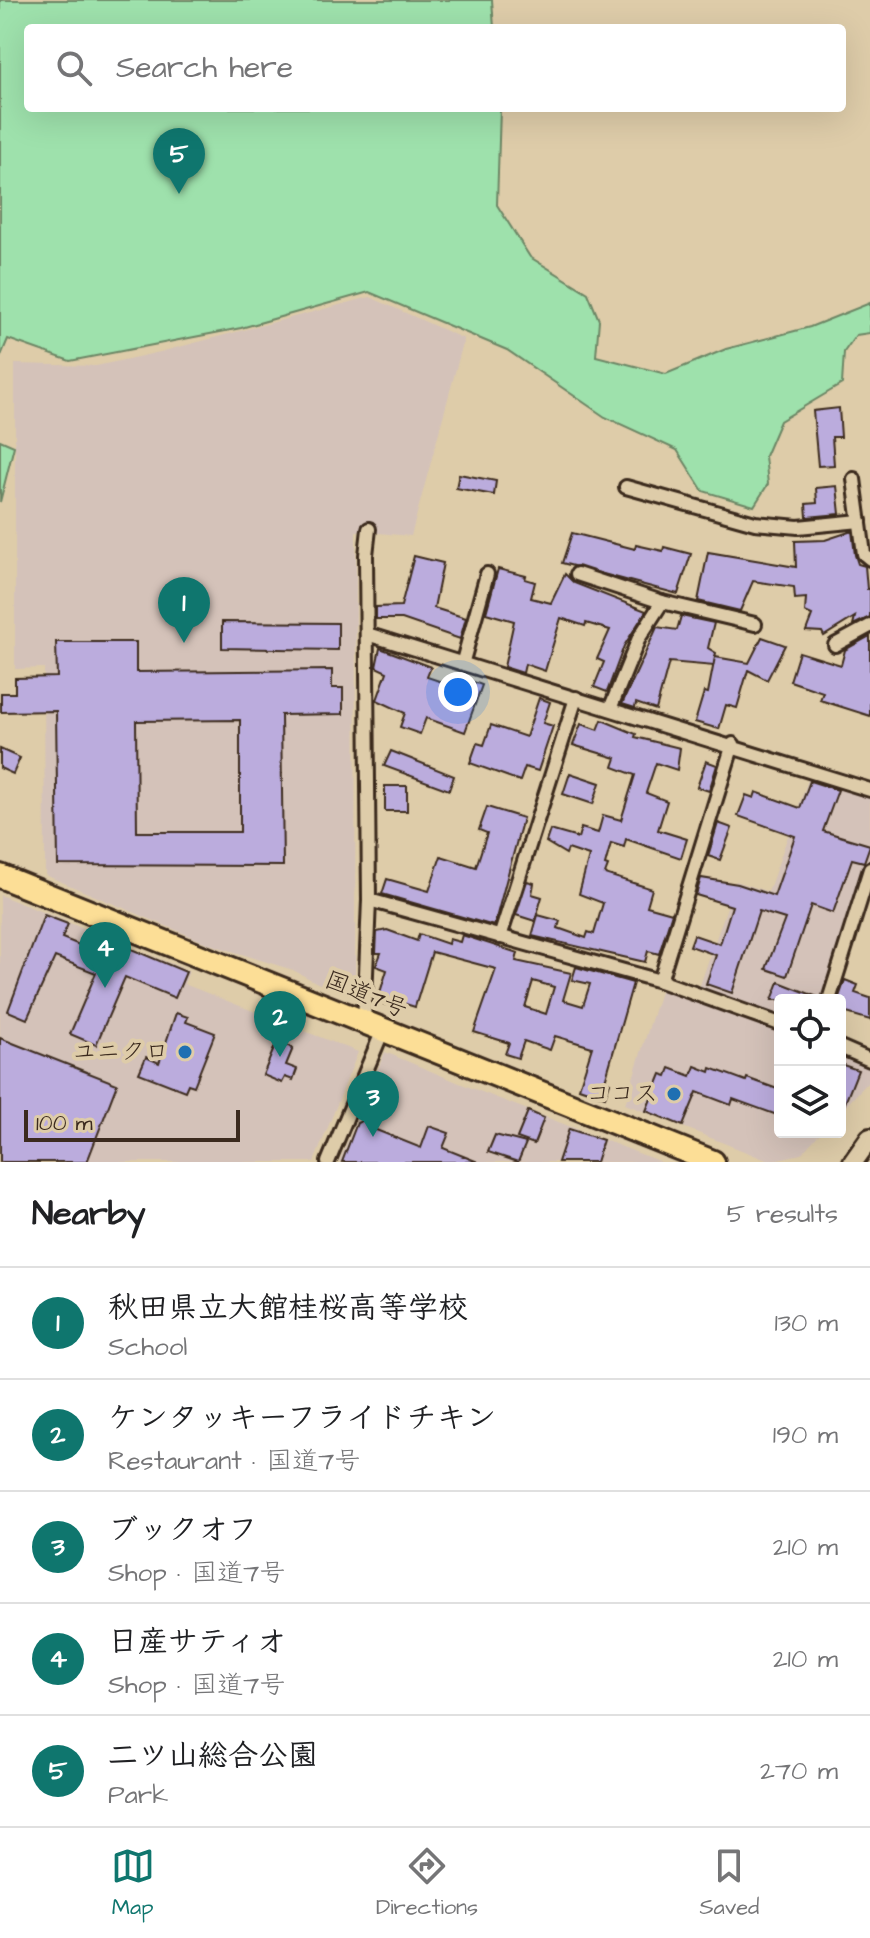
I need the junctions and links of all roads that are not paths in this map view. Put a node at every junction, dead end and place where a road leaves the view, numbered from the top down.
1 (854, 479) dead end
2 (626, 487) dead end
3 (860, 521) junction
4 (369, 529) dead end
5 (870, 559) edge
6 (487, 574) dead end
7 (577, 574) dead end
8 (662, 602) junction
9 (755, 624) dead end
10 (870, 626) edge
11 (367, 634) junction
12 (835, 645) dead end
13 (463, 661) junction
14 (576, 698) junction
15 (610, 709) junction
16 (733, 744) junction
17 (870, 790) edge
18 (870, 869) edge
19 (0, 876) edge
20 (369, 900) junction
21 (500, 937) junction
22 (660, 981) junction
23 (831, 994) edge
24 (774, 1022) edge
25 (374, 1027) junction
26 (846, 1050) edge
27 (870, 1060) edge
28 (870, 1138) edge
29 (685, 1156) edge
30 (328, 1162) edge
31 (713, 1162) edge
32 (853, 1162) edge

1 - 3 street
2 - 3 street
3 - 5 street
4 - 11 street
6 - 13 street
7 - 8 street
8 - 9 street
8 - 15 street
10 - 12 street
11 - 13 street
11 - 20 street
13 - 14 street
14 - 15 street
14 - 21 street
15 - 16 street
16 - 17 street
16 - 22 street
18 - 23 street
19 - 25 highway, 国道7号
20 - 21 street
20 - 25 street
21 - 22 street
22 - 24 street
25 - 29 highway, 国道7号
25 - 30 street
26 - 27 street
28 - 32 street
29 - 31 highway, 国道7号

